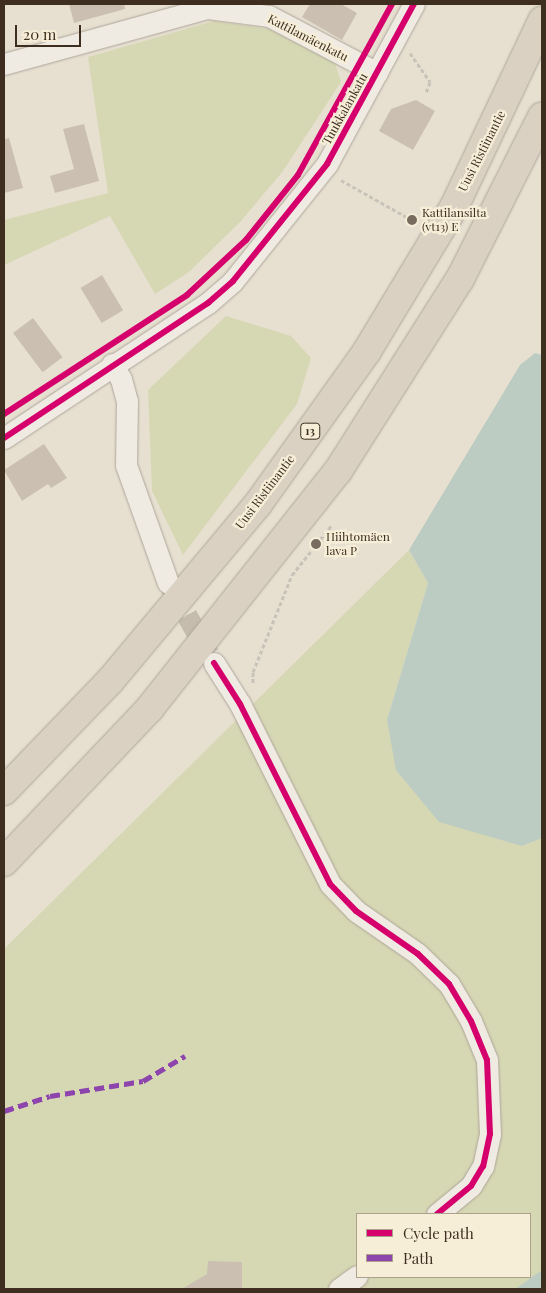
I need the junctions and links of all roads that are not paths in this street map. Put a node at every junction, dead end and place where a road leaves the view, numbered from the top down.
1 (414, 4) edge
2 (542, 21) edge
3 (4, 64) edge
4 (377, 73) junction
5 (542, 117) edge
6 (112, 364) junction
7 (4, 438) edge
8 (168, 582) tunnel mouth
9 (214, 663) tunnel mouth
10 (4, 791) edge
11 (4, 862) edge
12 (438, 1213) edge
13 (356, 1277) edge
14 (339, 1289) edge

1 - 4 street, Tuukkalankatu
2 - 10 highway, Uusi Ristiinantie / 13
3 - 4 street, Kattilamäenkatu
4 - 6 street, Tuukkalankatu
5 - 11 highway
6 - 7 street, Tuukkalankatu
6 - 8 street
9 - 12 street
13 - 14 street

